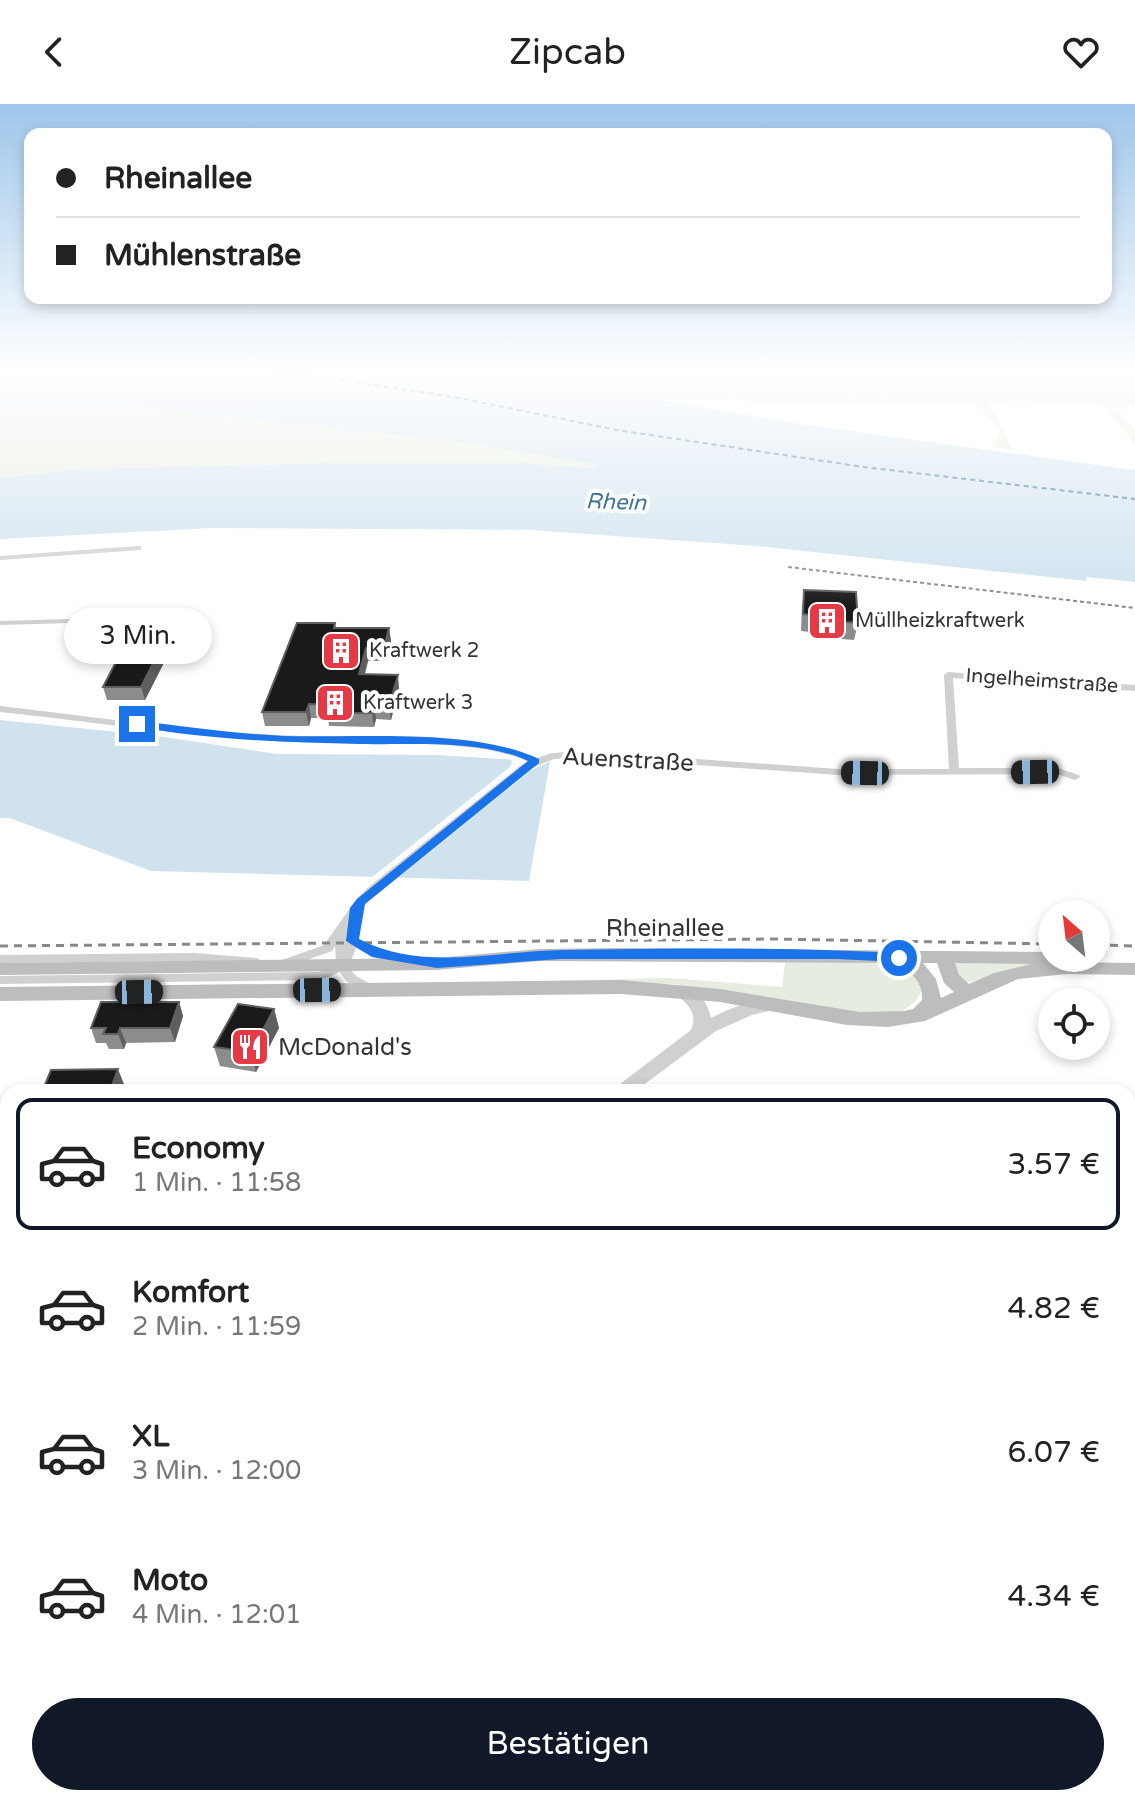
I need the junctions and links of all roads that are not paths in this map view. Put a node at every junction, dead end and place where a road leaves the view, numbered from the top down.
1 (138, 548) dead end
2 (0, 558) edge
3 (68, 621) dead end
4 (0, 623) edge
5 (1135, 688) edge
6 (0, 709) edge
7 (535, 761) junction
8 (954, 772) junction
9 (1075, 777) dead end
10 (356, 908) junction
11 (343, 928) junction
12 (352, 941) junction
13 (892, 955) junction
14 (943, 956) junction
15 (1038, 958) edge
16 (0, 959) edge
17 (1110, 959) edge
18 (1135, 959) edge
19 (437, 964) junction
20 (342, 965) junction
21 (278, 966) junction
22 (0, 969) edge
23 (1135, 969) edge
24 (0, 980) edge
25 (379, 990) junction
26 (682, 991) junction
27 (0, 994) edge
28 (968, 994) junction
29 (778, 1005) junction
30 (916, 1017) junction
31 (696, 1036) junction
32 (633, 1084) edge

1 - 2 street
3 - 4 street
5 - 8 street, Ingelheimstraße
6 - 7 street
7 - 8 street, Auenstraße
7 - 10 street, Auenstraße
8 - 9 street, Auenstraße
10 - 11 street, Auenstraße
10 - 12 street
11 - 20 street
11 - 21 street, Auenstraße
12 - 19 street
12 - 20 street
13 - 14 main road, Rheinallee
13 - 19 main road, Rheinallee
13 - 30 main road
14 - 15 main road, Rheinallee
14 - 28 main road
16 - 21 street, Rheinallee
17 - 18 main road
19 - 20 main road, Rheinallee
20 - 21 main road, Rheinallee
20 - 24 street
20 - 25 street
21 - 22 main road, Rheinallee
23 - 28 main road
25 - 26 main road
25 - 27 main road
26 - 29 main road
26 - 31 street
28 - 30 main road
29 - 30 main road
29 - 31 street
31 - 32 street

